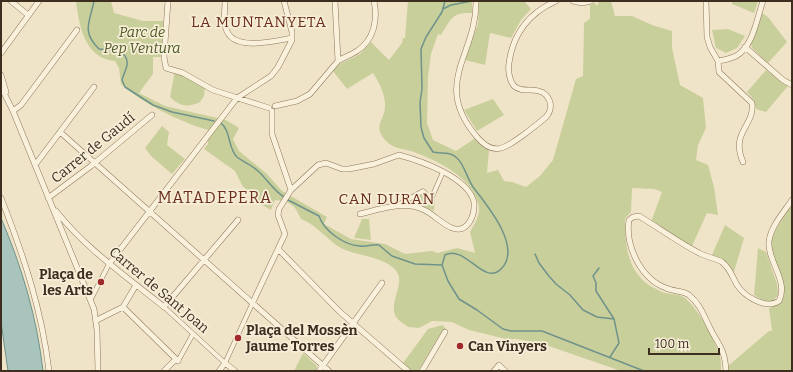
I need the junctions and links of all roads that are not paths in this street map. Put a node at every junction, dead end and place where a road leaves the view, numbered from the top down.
1 (11, 1) edge
2 (39, 1) edge
3 (168, 1) edge
4 (225, 1) edge
5 (284, 1) edge
6 (335, 1) edge
7 (374, 1) edge
8 (476, 1) edge
9 (556, 1) edge
10 (573, 1) edge
11 (591, 1) edge
12 (706, 1) edge
13 (763, 1) edge
14 (28, 15) junction
15 (77, 30) dead end
16 (292, 38) junction
17 (745, 47) junction
18 (1, 53) edge
19 (338, 61) junction
20 (718, 61) junction
21 (1, 75) edge
22 (792, 85) edge
23 (1, 87) edge
24 (94, 87) dead end
25 (237, 98) junction
26 (8, 99) junction
27 (272, 108) junction
28 (13, 111) junction
29 (152, 115) dead end
30 (60, 132) junction
31 (743, 162) dead end
32 (94, 163) junction
33 (35, 165) junction
34 (443, 172) junction
35 (291, 190) junction
36 (1, 198) edge
37 (48, 198) junction
38 (792, 200) edge
39 (51, 204) junction
40 (395, 206) junction
41 (149, 212) junction
42 (360, 214) dead end
43 (238, 220) dead end
44 (69, 227) junction
45 (63, 231) junction
46 (279, 250) junction
47 (204, 260) junction
48 (109, 264) junction
49 (382, 283) dead end
50 (136, 285) junction
51 (91, 299) junction
52 (253, 302) junction
53 (123, 306) junction
54 (164, 307) junction
55 (97, 320) junction
56 (353, 324) junction
57 (445, 332) dead end
58 (193, 334) junction
59 (177, 360) junction
60 (225, 363) junction
61 (323, 366) junction
62 (49, 371) edge
63 (98, 371) edge
64 (164, 371) edge
65 (219, 371) edge
66 (235, 371) edge
67 (320, 371) edge
68 (330, 371) edge
69 (408, 371) edge
70 (422, 371) edge
71 (494, 371) edge
72 (505, 371) edge
73 (726, 371) edge

1 - 14 street
2 - 14 street
3 - 25 street
4 - 16 street
5 - 16 street
6 - 19 street
7 - 19 street
8 - 9 street
10 - 11 street
12 - 20 street
13 - 17 street
14 - 18 street
15 - 28 street
16 - 25 street
17 - 20 street
17 - 22 street
19 - 27 street
20 - 31 street
21 - 26 street
23 - 26 street
24 - 30 street
25 - 27 street
25 - 41 street
26 - 28 street
27 - 35 street
28 - 33 street
29 - 32 street, Carrer de Gaudí
30 - 32 street
30 - 33 street
32 - 37 street, Carrer de Gaudí
32 - 41 street
33 - 37 street
34 - 35 street
34 - 40 street
34 - 40 street
35 - 46 street
36 - 62 street
37 - 39 street
38 - 73 street
39 - 44 street, Carrer de Sant Joan
39 - 45 street
40 - 42 street
41 - 47 street
41 - 48 street
43 - 47 street
44 - 45 street
44 - 48 street, Carrer de Sant Joan
45 - 51 street
46 - 52 street
46 - 56 street
47 - 52 street
47 - 54 street
48 - 50 street, Carrer de Sant Joan
48 - 51 street
49 - 56 street
50 - 53 street
50 - 54 street, Carrer de Sant Joan
51 - 55 street
52 - 60 street
52 - 61 street
53 - 55 street
53 - 59 street
54 - 58 street, Carrer de Sant Joan
55 - 63 street
56 - 61 street
56 - 69 street
57 - 70 street
58 - 59 street
58 - 60 street, Carrer de Sant Joan
59 - 64 street
60 - 65 street
60 - 66 street, Carrer de Sant Joan
61 - 67 street
61 - 68 street
71 - 72 street

